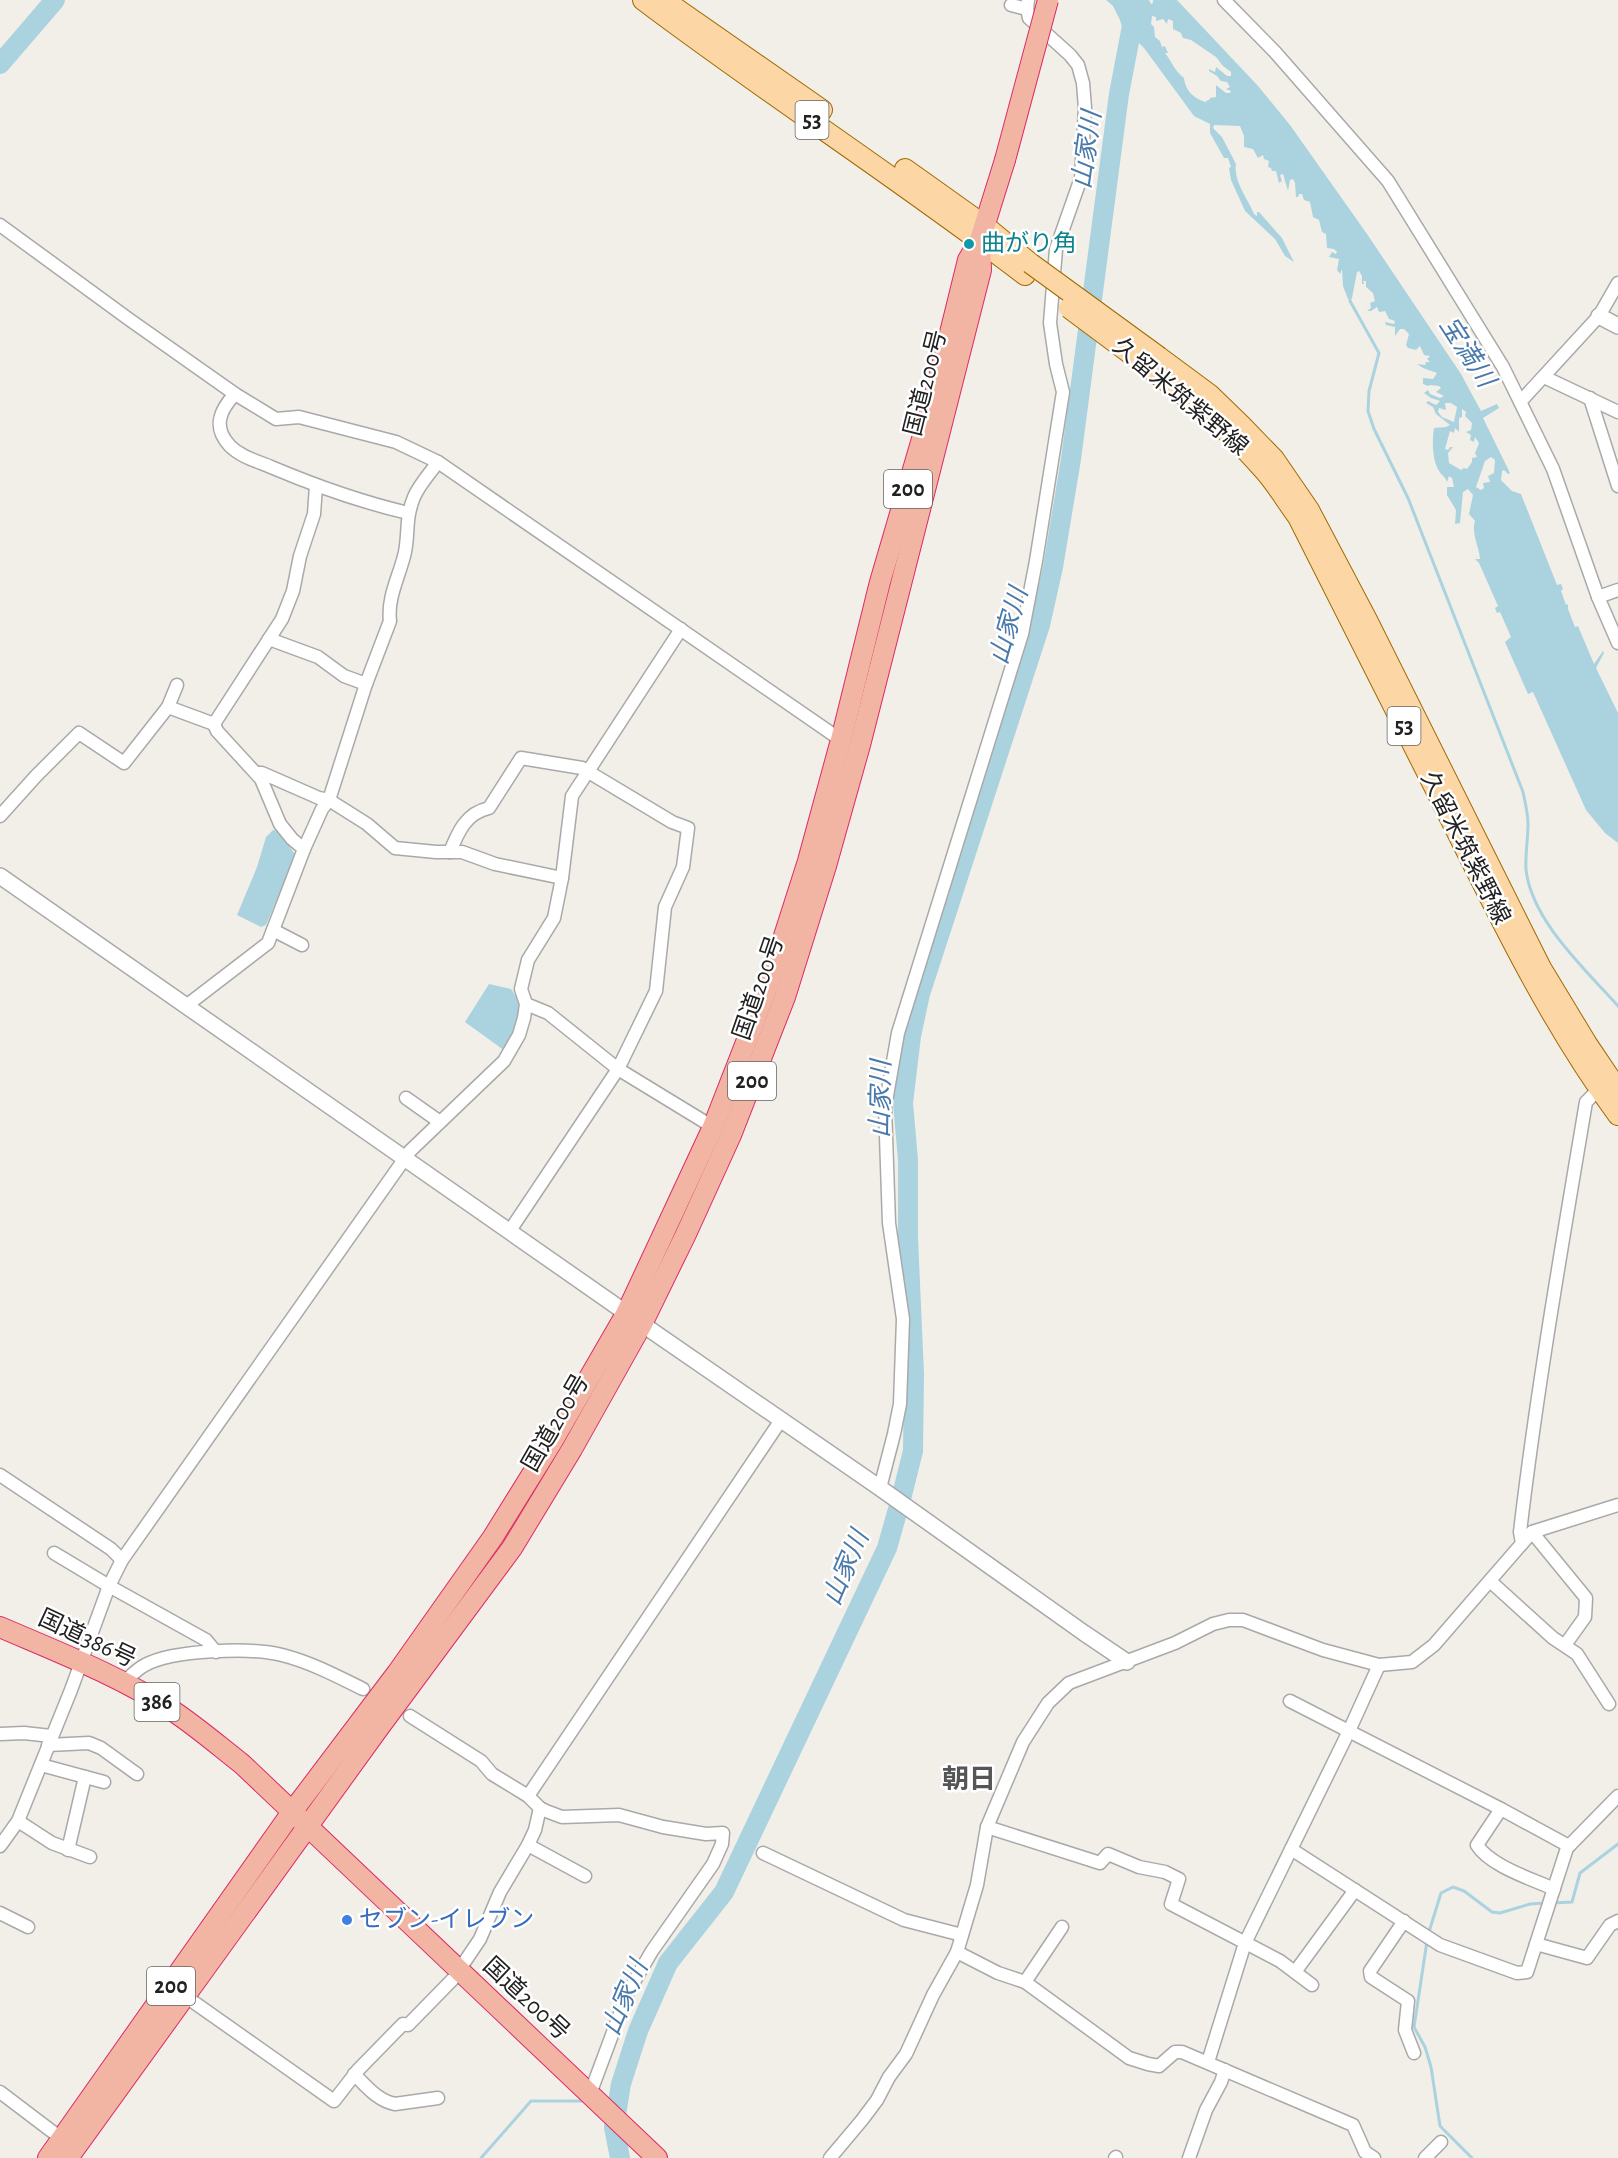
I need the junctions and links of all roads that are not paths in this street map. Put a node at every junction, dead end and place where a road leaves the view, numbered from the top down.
1 (644, 0) edge
2 (664, 0) edge
3 (1048, 0) edge
4 (1224, 0) edge
5 (1028, 4) edge
6 (1011, 5) dead end
7 (0, 225) edge
8 (982, 233) junction
9 (1618, 283) edge
10 (1599, 316) junction
11 (1618, 326) edge
12 (1544, 377) junction
13 (235, 394) junction
14 (1590, 398) junction
15 (1521, 401) junction
16 (1618, 412) edge
17 (438, 462) junction
18 (316, 486) junction
19 (1618, 486) edge
20 (408, 513) junction
21 (1618, 590) edge
22 (1598, 597) junction
23 (681, 629) junction
24 (269, 639) junction
25 (1618, 643) edge
26 (366, 684) junction
27 (177, 685) dead end
28 (168, 707) junction
29 (214, 724) junction
30 (841, 740) junction
31 (588, 771) junction
32 (256, 773) junction
33 (329, 800) junction
34 (0, 816) edge
35 (304, 849) junction
36 (450, 852) junction
37 (0, 876) edge
38 (562, 878) junction
39 (273, 930) junction
40 (302, 945) dead end
41 (526, 1004) junction
42 (186, 1006) junction
43 (618, 1069) junction
44 (1609, 1090) edge
45 (406, 1098) dead end
46 (1618, 1115) edge
47 (440, 1122) junction
48 (714, 1127) junction
49 (405, 1158) junction
50 (508, 1232) junction
51 (634, 1319) junction
52 (781, 1420) junction
53 (0, 1475) edge
54 (880, 1488) junction
55 (1618, 1505) edge
56 (1532, 1532) junction
57 (1522, 1543) junction
58 (54, 1552) dead end
59 (122, 1560) junction
60 (1490, 1581) junction
61 (109, 1586) junction
62 (0, 1627) edge
63 (1565, 1646) junction
64 (216, 1652) junction
65 (81, 1662) junction
66 (1127, 1662) junction
67 (1379, 1665) junction
68 (123, 1683) junction
69 (363, 1689) dead end
70 (1290, 1701) dead end
71 (1609, 1704) dead end
72 (410, 1716) dead end
73 (1349, 1731) junction
74 (0, 1734) edge
75 (50, 1740) junction
76 (41, 1765) junction
77 (137, 1774) dead end
78 (85, 1777) junction
79 (104, 1782) dead end
80 (528, 1796) junction
81 (1618, 1796) edge
82 (540, 1808) junction
83 (1501, 1809) junction
84 (292, 1812) junction
85 (18, 1821) junction
86 (987, 1827) junction
87 (307, 1828) junction
88 (528, 1845) junction
89 (0, 1846) edge
90 (1569, 1846) junction
91 (1291, 1849) junction
92 (68, 1850) junction
93 (763, 1853) dead end
94 (90, 1857) dead end
95 (585, 1876) dead end
96 (1554, 1889) junction
97 (1355, 1890) junction
98 (0, 1912) edge
99 (1404, 1921) junction
100 (1618, 1922) edge
101 (28, 1926) dead end
102 (1062, 1926) dead end
103 (962, 1935) junction
104 (1245, 1943) junction
105 (1536, 1944) junction
106 (957, 1952) junction
107 (459, 1972) junction
108 (1295, 1972) junction
109 (1025, 1982) junction
110 (1312, 1985) dead end
111 (185, 1996) junction
112 (1414, 2053) dead end
113 (1208, 2062) junction
114 (1225, 2070) junction
115 (354, 2074) junction
116 (0, 2092) edge
117 (590, 2094) junction
118 (438, 2098) dead end
119 (62, 2139) junction
120 (1441, 2142) dead end
121 (48, 2158) edge
122 (68, 2158) edge
123 (657, 2158) edge
124 (830, 2158) edge
125 (1189, 2158) edge
126 (1374, 2158) edge
127 (1425, 2158) edge

1 - 8 main road, 久留米筑紫野線 / 53
2 - 8 main road, 久留米筑紫野線 / 53
3 - 8 highway, 国道200号 / 200, bridge
4 - 15 street
5 - 6 street
5 - 54 street
7 - 13 street
8 - 30 highway, 国道200号 / 200
8 - 44 main road, 久留米筑紫野線 / 53, bridge
8 - 51 highway, 国道200号 / 200
9 - 10 street
10 - 11 street
10 - 12 street
12 - 14 street
12 - 15 street
13 - 17 street
13 - 18 street
14 - 16 street
14 - 19 street
15 - 22 street
17 - 20 street
17 - 23 street
18 - 20 street
18 - 24 street
20 - 26 street
21 - 22 street
22 - 25 street
23 - 30 street
23 - 31 street
24 - 26 street
24 - 29 street
26 - 33 street
27 - 28 street
28 - 29 street
28 - 34 street
29 - 32 street
30 - 48 highway, 国道200号 / 200
31 - 36 street
31 - 38 street
31 - 43 street
32 - 33 street
32 - 35 street
33 - 35 street
33 - 36 street
35 - 39 street
36 - 38 street
37 - 42 street
38 - 41 street
39 - 40 street
39 - 42 street
41 - 43 street
41 - 47 street
42 - 49 street
43 - 48 street
43 - 50 street
44 - 46 main road, 久留米筑紫野線 / 53
44 - 57 street
45 - 47 street
47 - 49 street
48 - 51 highway, 国道200号 / 200
49 - 50 street
49 - 59 street
50 - 51 street
51 - 52 street
51 - 84 highway, 国道200号 / 200
51 - 87 highway, 国道200号 / 200
52 - 54 street
52 - 80 street
53 - 59 street
54 - 66 street
55 - 56 street
56 - 57 street
56 - 63 street
57 - 60 street
58 - 61 street
59 - 61 street
60 - 63 street
60 - 67 street
61 - 64 street
61 - 65 street
62 - 65 highway, 国道386号 / 386
63 - 71 street
64 - 68 street
64 - 69 street
65 - 68 highway, 国道386号 / 386
65 - 75 street
66 - 67 street
66 - 86 street
67 - 73 street
68 - 84 highway, 国道386号 / 386
70 - 73 street
72 - 80 street
73 - 83 street
73 - 91 street
74 - 75 street
75 - 76 street
75 - 77 street
76 - 78 street
76 - 85 street
78 - 79 street
78 - 92 street
80 - 82 street
81 - 90 street
82 - 88 street
82 - 117 street
83 - 90 street
83 - 96 street
84 - 87 highway, 国道200号
84 - 119 highway, 国道200号 / 200
85 - 89 street
85 - 92 street
86 - 103 street
86 - 104 street
87 - 107 highway, 国道200号
87 - 111 highway, 200
88 - 95 street
88 - 107 street
90 - 96 street
91 - 97 street
91 - 104 street
92 - 94 street
93 - 103 street
96 - 105 street
97 - 99 street
97 - 108 street
98 - 101 street
99 - 105 street
99 - 112 street
100 - 105 street
102 - 109 street
103 - 106 street
104 - 108 street
104 - 113 street
106 - 109 street
106 - 124 street
107 - 115 street
107 - 117 highway, 国道200号
108 - 110 street
109 - 113 street
111 - 115 street
111 - 122 highway, 200
113 - 114 street
114 - 125 street
114 - 126 street
115 - 118 street
116 - 119 street
117 - 123 highway, 国道200号
119 - 121 highway, 国道200号 / 200
120 - 127 street

